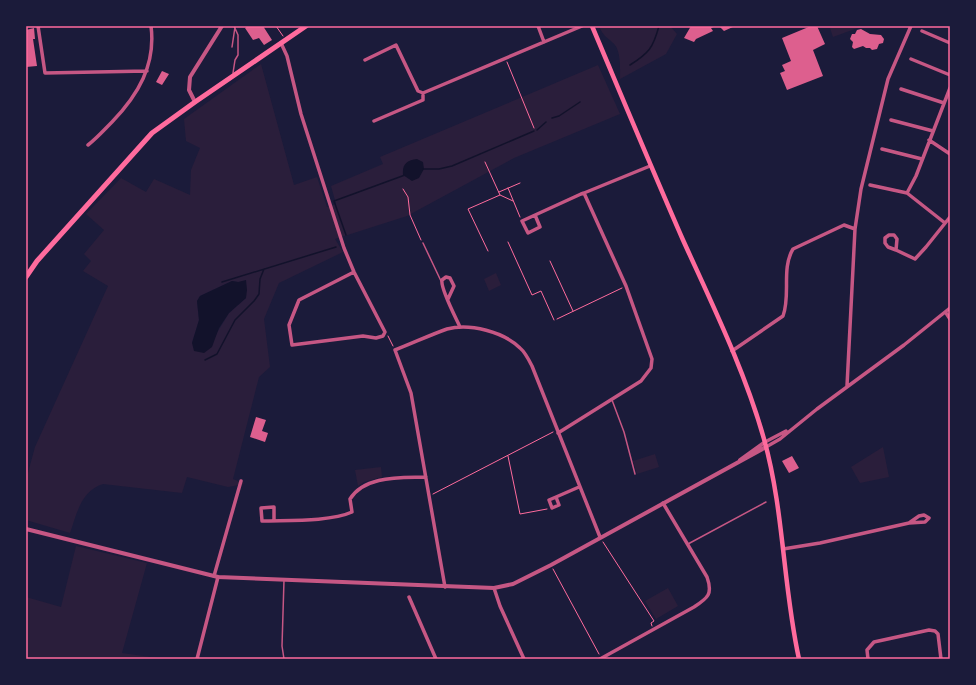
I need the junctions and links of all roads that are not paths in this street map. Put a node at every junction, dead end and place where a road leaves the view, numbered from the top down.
1 (38, 26) edge
2 (151, 26) edge
3 (222, 26) edge
4 (306, 26) edge
5 (538, 26) edge
6 (582, 26) edge
7 (592, 26) edge
8 (911, 26) edge
9 (234, 27) edge
10 (922, 31) dead end
11 (283, 42) junction
12 (544, 42) junction
13 (950, 44) edge
14 (232, 47) dead end
15 (911, 59) dead end
16 (366, 60) dead end
17 (147, 71) junction
18 (950, 75) edge
19 (232, 77) junction
20 (950, 88) edge
21 (901, 89) dead end
22 (423, 93) junction
23 (949, 93) edge
24 (194, 102) junction
25 (944, 103) junction
26 (891, 120) dead end
27 (374, 121) dead end
28 (933, 131) junction
29 (929, 140) junction
30 (88, 145) dead end
31 (882, 149) dead end
32 (950, 154) edge
33 (922, 159) junction
34 (650, 166) junction
35 (870, 185) dead end
36 (584, 193) junction
37 (907, 193) junction
38 (535, 215) junction
39 (950, 217) edge
40 (945, 223) junction
41 (855, 229) junction
42 (423, 243) road end
43 (896, 250) junction
44 (354, 272) junction
45 (26, 277) edge
46 (442, 283) junction
47 (448, 298) junction
48 (950, 308) edge
49 (946, 313) junction
50 (950, 319) edge
51 (460, 327) junction
52 (732, 351) junction
53 (847, 386) junction
54 (612, 400) junction
55 (557, 431) junction
56 (766, 444) junction
57 (635, 474) dead end
58 (426, 477) junction
59 (241, 481) dead end
60 (579, 487) junction
61 (556, 497) junction
62 (766, 502) dead end
63 (662, 503) junction
64 (274, 521) junction
65 (909, 523) junction
66 (26, 529) edge
67 (600, 537) junction
68 (688, 544) junction
69 (783, 549) junction
70 (216, 576) junction
71 (284, 580) junction
72 (445, 587) junction
73 (494, 588) junction
74 (409, 597) dead end
75 (522, 658) edge
76 (197, 659) edge
77 (284, 659) edge
78 (436, 659) edge
79 (600, 659) edge
80 (800, 659) edge
81 (868, 659) edge
82 (941, 659) edge

1 - 17 street
2 - 17 street
3 - 24 street
4 - 11 main road
5 - 12 street
6 - 12 street
7 - 34 main road
8 - 41 street
9 - 14 lane
9 - 19 lane
10 - 13 street
11 - 19 main road
11 - 44 street
12 - 22 street
15 - 18 street
16 - 22 street
17 - 30 street
19 - 24 main road
20 - 23 street
21 - 25 street
22 - 27 street
23 - 25 street
24 - 45 main road
25 - 28 street
26 - 28 street
28 - 29 street
29 - 32 street
29 - 33 street
31 - 33 street
33 - 37 street
34 - 36 street
34 - 52 main road
35 - 37 street
36 - 38 street
36 - 54 street
37 - 40 street
38 - 38 street
39 - 40 street
40 - 43 street
41 - 52 street
41 - 53 street
42 - 46 lane
43 - 43 street
44 - 44 street
46 - 47 street
46 - 47 street
47 - 51 street
48 - 49 street
49 - 50 street
49 - 53 street
51 - 55 street
51 - 58 street
52 - 56 main road
53 - 56 street
54 - 55 street
54 - 57 lane
55 - 60 street
56 - 63 street
56 - 69 main road
58 - 64 street
58 - 72 street
59 - 70 street
60 - 61 street
60 - 67 street
61 - 61 street
62 - 68 lane
63 - 67 street
63 - 68 street
64 - 64 street
65 - 65 street
65 - 69 street
66 - 70 street
67 - 73 street
68 - 79 street
69 - 80 main road
70 - 71 street
70 - 76 street
71 - 72 street
71 - 77 lane
72 - 73 street
73 - 75 street
74 - 78 street
81 - 82 street

